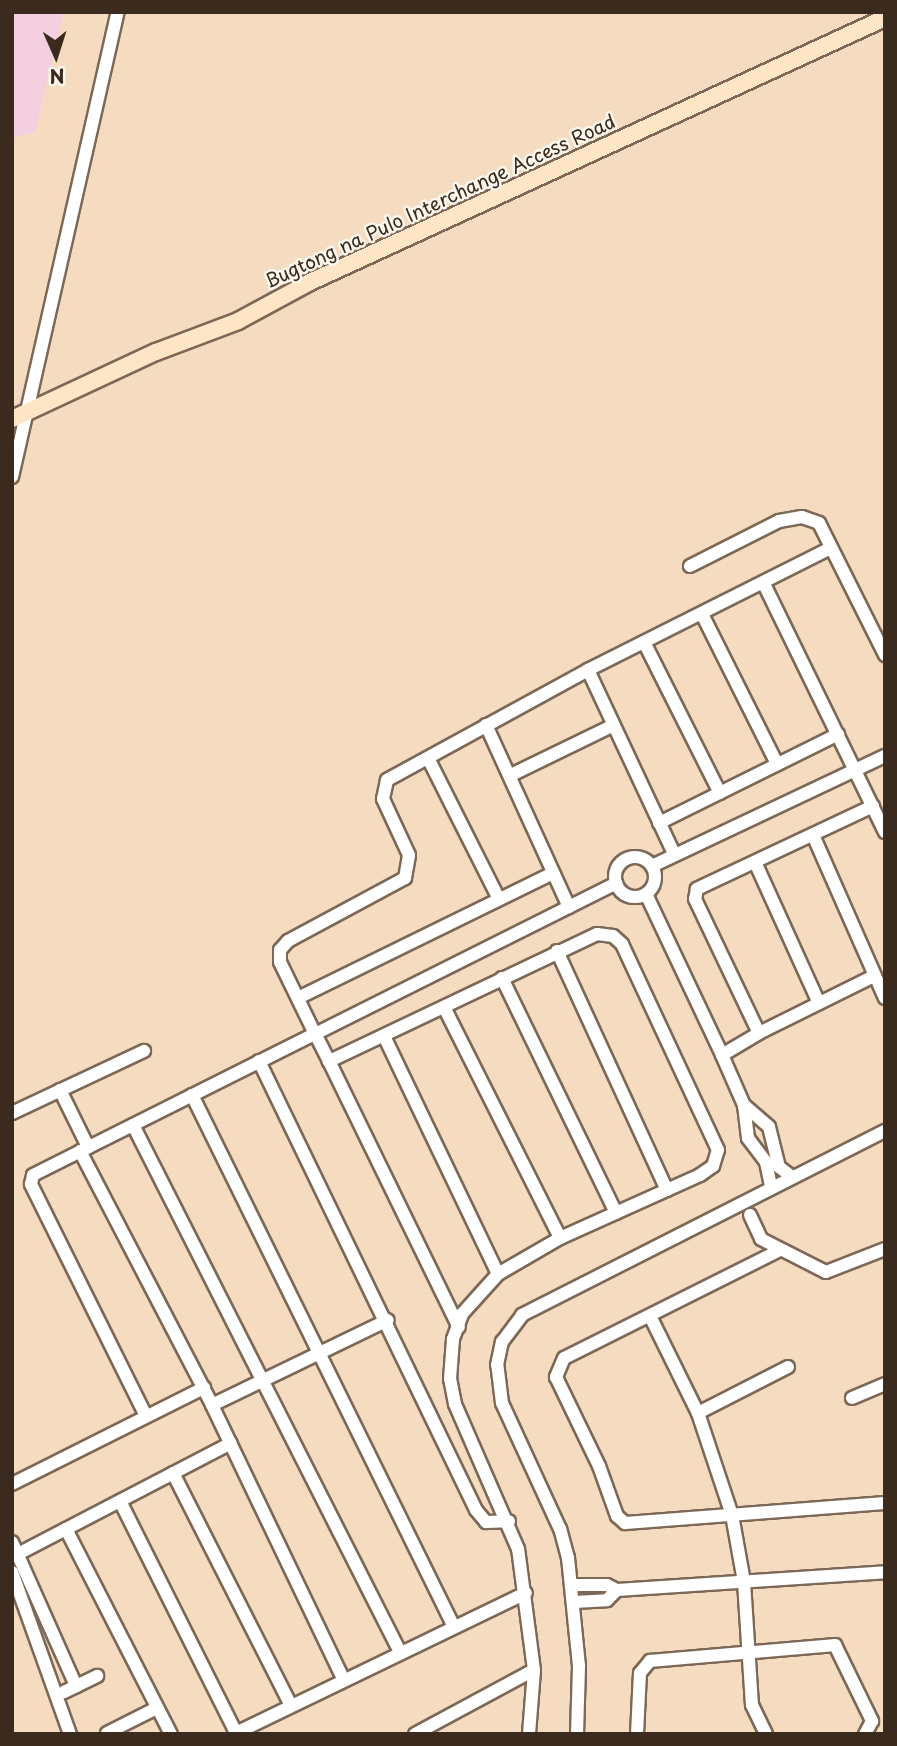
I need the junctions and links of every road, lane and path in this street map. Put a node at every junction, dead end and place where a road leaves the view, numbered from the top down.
1 (118, 12) edge
2 (885, 18) edge
3 (18, 416) edge
4 (12, 477) edge
5 (831, 548) junction
6 (690, 566) dead end
7 (764, 584) junction
8 (702, 614) junction
9 (644, 642) junction
10 (885, 655) edge
11 (587, 670) junction
12 (486, 725) junction
13 (614, 725) junction
14 (838, 734) junction
15 (885, 755) edge
16 (428, 758) junction
17 (777, 764) junction
18 (855, 770) junction
19 (511, 775) junction
20 (720, 793) junction
21 (873, 806) junction
22 (659, 823) junction
23 (885, 832) edge
24 (813, 835) junction
25 (674, 854) junction
26 (755, 862) junction
27 (652, 866) junction
28 (553, 873) junction
29 (616, 883) junction
30 (646, 894) junction
31 (499, 900) junction
32 (569, 907) junction
33 (557, 951) junction
34 (874, 976) junction
35 (502, 978) junction
36 (298, 998) junction
37 (885, 998) edge
38 (820, 1003) junction
39 (444, 1007) junction
40 (759, 1033) junction
41 (315, 1034) junction
42 (384, 1036) junction
43 (144, 1051) dead end
44 (722, 1055) junction
45 (260, 1061) junction
46 (329, 1062) junction
47 (60, 1090) junction
48 (192, 1095) junction
49 (744, 1105) junction
50 (12, 1113) edge
51 (133, 1125) junction
52 (885, 1131) edge
53 (84, 1149) junction
54 (791, 1176) junction
55 (771, 1185) junction
56 (667, 1190) junction
57 (616, 1213) junction
58 (750, 1215) dead end
59 (560, 1238) junction
60 (885, 1250) edge
61 (780, 1251) junction
62 (498, 1274) junction
63 (650, 1316) junction
64 (388, 1320) junction
65 (459, 1327) junction
66 (318, 1354) junction
67 (788, 1367) dead end
68 (264, 1380) junction
69 (885, 1384) edge
70 (204, 1388) junction
71 (852, 1398) dead end
72 (455, 1404) junction
73 (212, 1405) junction
74 (698, 1413) junction
75 (146, 1416) junction
76 (432, 1416) junction
77 (231, 1443) junction
78 (173, 1473) junction
79 (12, 1484) edge
80 (120, 1501) junction
81 (885, 1503) edge
82 (732, 1514) junction
83 (509, 1521) junction
84 (66, 1529) junction
85 (12, 1542) edge
86 (16, 1555) junction
87 (12, 1572) edge
88 (885, 1572) edge
89 (744, 1582) junction
90 (573, 1585) junction
91 (617, 1590) junction
92 (526, 1593) junction
93 (574, 1602) junction
94 (454, 1627) junction
95 (400, 1652) junction
96 (750, 1652) junction
97 (534, 1670) junction
98 (96, 1676) dead end
99 (344, 1680) junction
100 (290, 1706) junction
101 (157, 1708) junction
102 (107, 1733) edge
103 (235, 1733) edge
104 (70, 1734) edge
105 (171, 1734) edge
106 (415, 1734) edge
107 (529, 1734) edge
108 (577, 1734) edge
109 (636, 1734) edge
110 (766, 1734) edge
111 (865, 1734) edge

1 - 3 street
2 - 3 main road, Bugtong na Pulo Interchange Access Road
3 - 4 street
5 - 6 street
5 - 7 street
5 - 10 street
7 - 8 street
7 - 14 street
8 - 9 street
8 - 17 street
9 - 11 street
9 - 20 street
11 - 12 street
11 - 13 street
12 - 16 street
12 - 19 street
13 - 19 street
13 - 22 street
14 - 17 street
14 - 18 street
15 - 18 street
16 - 31 street
16 - 36 street
17 - 20 street
18 - 21 street
18 - 25 street
19 - 28 street
20 - 22 street
21 - 23 street
21 - 24 street
22 - 25 street
24 - 26 street
24 - 34 street
25 - 27 street
26 - 38 street
26 - 40 street
27 - 29 street
27 - 30 street
28 - 31 street
28 - 32 street
29 - 30 street
29 - 32 street
30 - 44 street
31 - 36 street
32 - 41 street
33 - 35 street
33 - 56 street
33 - 56 street
34 - 37 street
34 - 38 street
35 - 39 street
35 - 57 street
36 - 41 street
38 - 40 street
39 - 42 street
39 - 59 street
40 - 44 street
41 - 45 street
41 - 46 street
42 - 46 street
42 - 62 street
43 - 47 street
44 - 49 street
45 - 48 street
45 - 64 street
46 - 65 street
47 - 50 street
47 - 53 street
48 - 51 street
48 - 66 street
49 - 54 street
49 - 55 street
51 - 53 street
51 - 68 street
52 - 54 street
53 - 70 street
53 - 75 street
54 - 55 street
55 - 90 street
56 - 57 street
57 - 59 street
58 - 61 street
59 - 62 street
60 - 61 street
61 - 63 street
62 - 65 street
63 - 74 street
63 - 82 street
64 - 66 street
64 - 76 street
65 - 72 street
66 - 68 street
66 - 94 street
67 - 74 street
68 - 73 street
68 - 95 street
69 - 71 street
70 - 73 street
70 - 75 street
72 - 76 street
72 - 83 street
73 - 77 street
74 - 82 street
75 - 79 street
76 - 83 street
77 - 78 street
77 - 99 street
78 - 80 street
78 - 100 street
80 - 84 street
80 - 103 street
81 - 82 street
82 - 89 street
83 - 92 street
84 - 86 street
84 - 101 street
85 - 86 street
86 - 98 street
87 - 104 street
88 - 89 street
89 - 91 street
89 - 96 street
90 - 91 street
90 - 93 street
91 - 93 street
92 - 94 street
92 - 97 street
93 - 108 street
94 - 95 street
95 - 99 street
96 - 109 street
96 - 110 street
96 - 111 street
97 - 106 street
97 - 107 street
99 - 100 street
100 - 103 street
101 - 102 street
101 - 105 street

